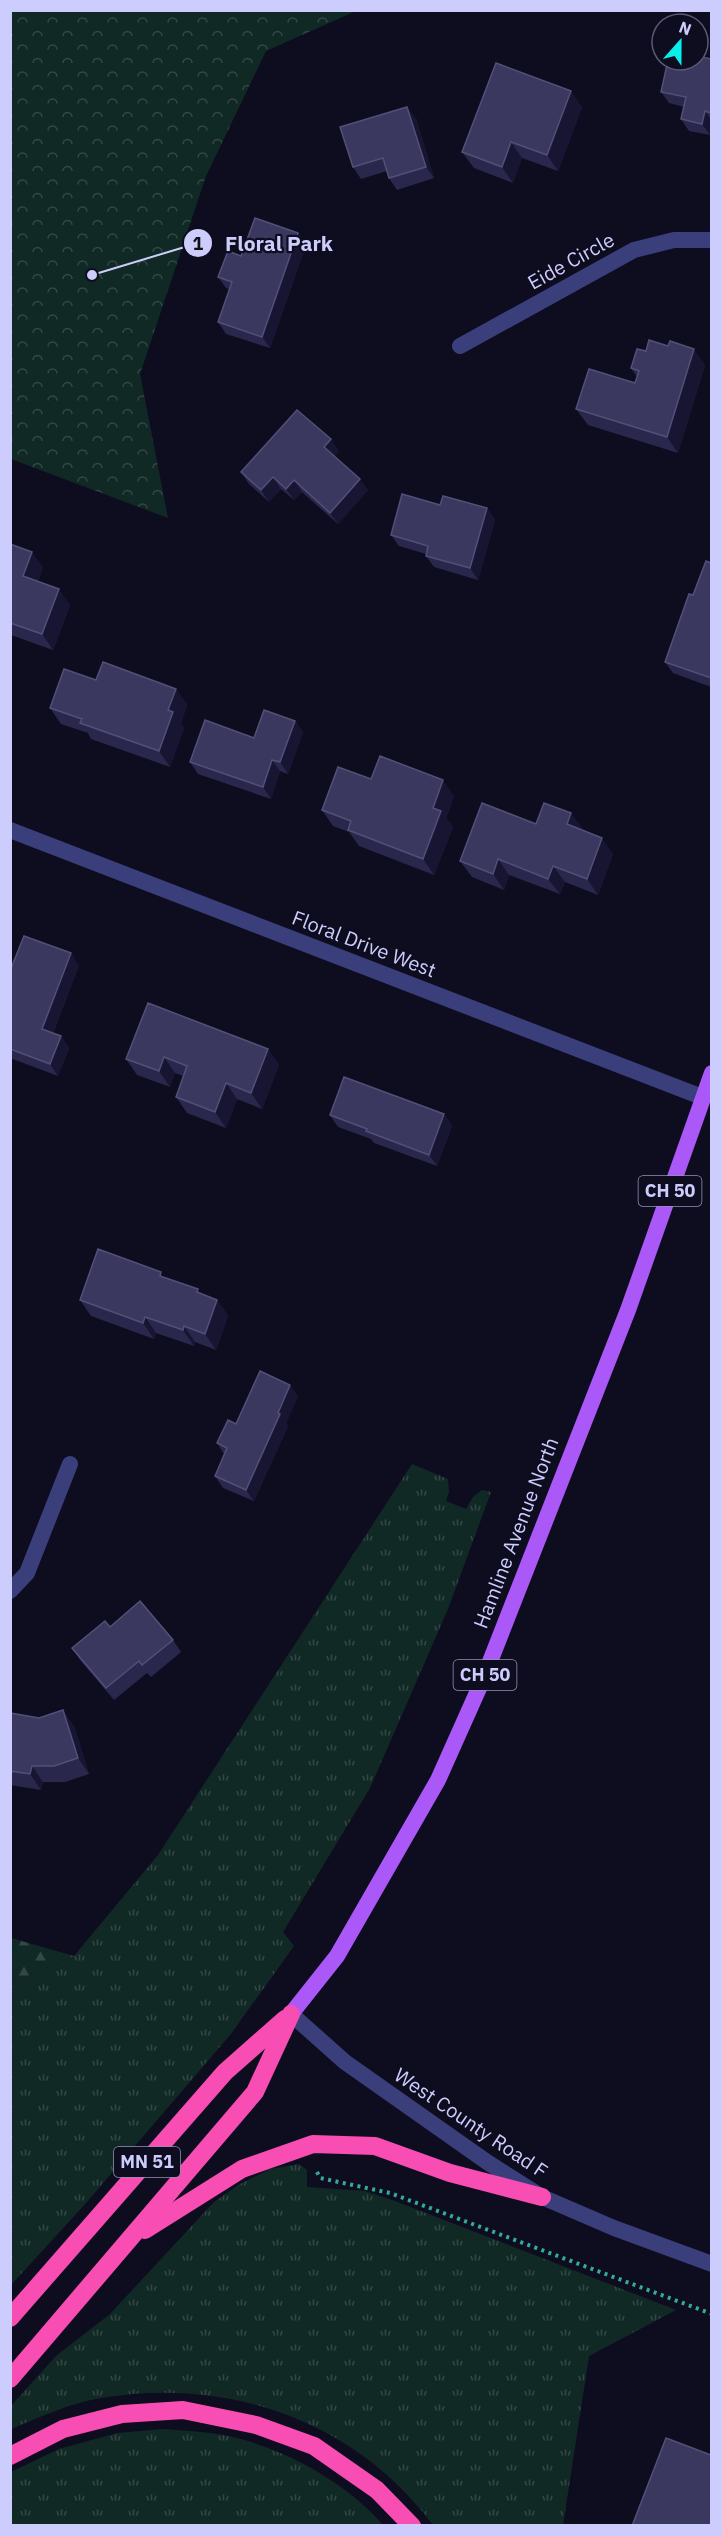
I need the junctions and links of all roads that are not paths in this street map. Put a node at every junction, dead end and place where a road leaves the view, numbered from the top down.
1 (711, 240) edge
2 (460, 346) dead end
3 (10, 830) edge
4 (711, 1073) edge
5 (702, 1097) junction
6 (70, 1464) dead end
7 (10, 1591) edge
8 (291, 2014) junction
9 (542, 2197) junction
10 (133, 2237) junction
11 (711, 2264) edge
12 (10, 2318) edge
13 (10, 2379) edge
14 (10, 2456) edge
15 (412, 2526) edge

1 - 2 street, Eide Circle
3 - 5 street, Floral Drive West
4 - 5 main road, Hamline Avenue North / CH 50
5 - 8 main road, Hamline Avenue North / CH 50
6 - 7 street
8 - 9 street, West County Road F
8 - 10 highway, Hamline Avenue North / MN 51
8 - 12 highway, Hamline Avenue North / MN 51
9 - 10 highway
9 - 11 street, West County Road F
10 - 13 highway, Hamline Avenue North / MN 51
14 - 15 highway

